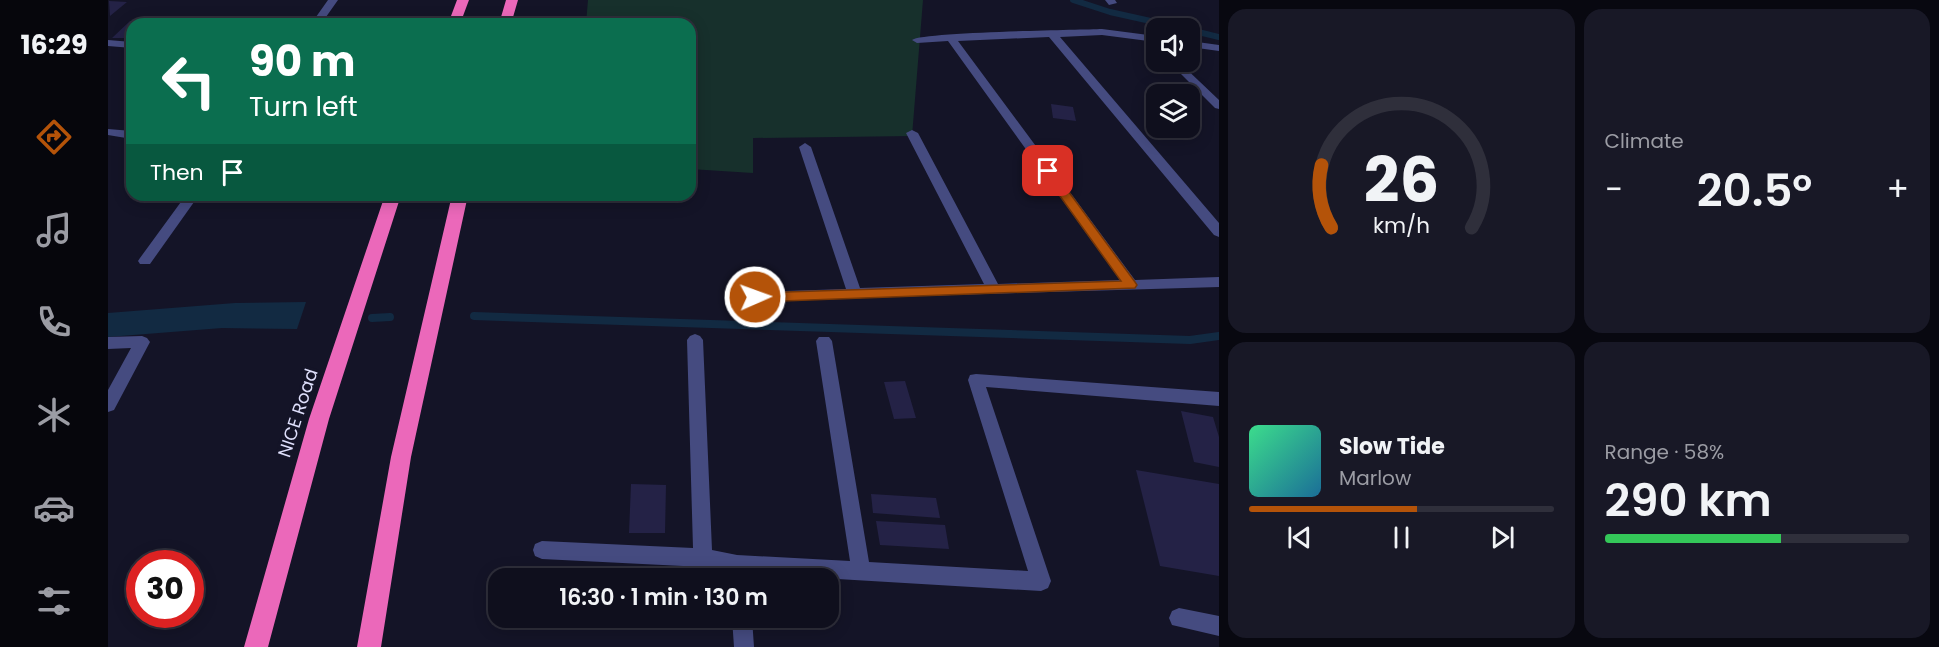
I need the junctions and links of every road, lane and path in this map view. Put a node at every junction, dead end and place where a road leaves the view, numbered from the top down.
1 (333, 0) edge
2 (463, 0) edge
3 (512, 0) edge
4 (320, 18) edge
5 (456, 18) edge
6 (507, 18) edge
7 (1052, 34) junction
8 (951, 38) junction
9 (1146, 39) edge
10 (917, 40) dead end
11 (108, 43) edge
12 (126, 44) edge
13 (1200, 45) edge
14 (1219, 48) edge
15 (1184, 72) edge
16 (1219, 106) edge
17 (108, 132) edge
18 (912, 133) dead end
19 (126, 134) edge
20 (805, 147) dead end
21 (189, 201) edge
22 (391, 201) edge
23 (459, 201) edge
24 (1219, 232) edge
25 (146, 261) dead end
26 (1219, 282) edge
27 (1131, 285) junction
28 (994, 290) junction
29 (855, 294) junction
30 (755, 297) dead end
31 (695, 339) dead end
32 (824, 341) dead end
33 (108, 343) edge
34 (1219, 400) edge
35 (108, 405) edge
36 (542, 550) dead end
37 (703, 558) junction
38 (728, 568) edge
39 (839, 570) edge
40 (861, 570) junction
41 (1179, 618) dead end
42 (1219, 626) edge
43 (743, 628) edge
44 (255, 647) edge
45 (369, 647) edge
46 (744, 647) edge

1 - 4 street
2 - 5 highway
3 - 6 highway
7 - 8 street
7 - 9 street
7 - 24 street
8 - 10 street
8 - 27 street
11 - 12 street
13 - 14 street
15 - 16 street
17 - 19 street
18 - 28 street
20 - 29 street
21 - 25 street
22 - 44 highway, NICE Road
23 - 45 highway
26 - 27 street
27 - 28 street
28 - 29 street
29 - 30 street
31 - 37 street
32 - 40 street
33 - 35 street
34 - 40 street
36 - 37 street
37 - 38 street
39 - 40 street
41 - 42 street
43 - 46 street

